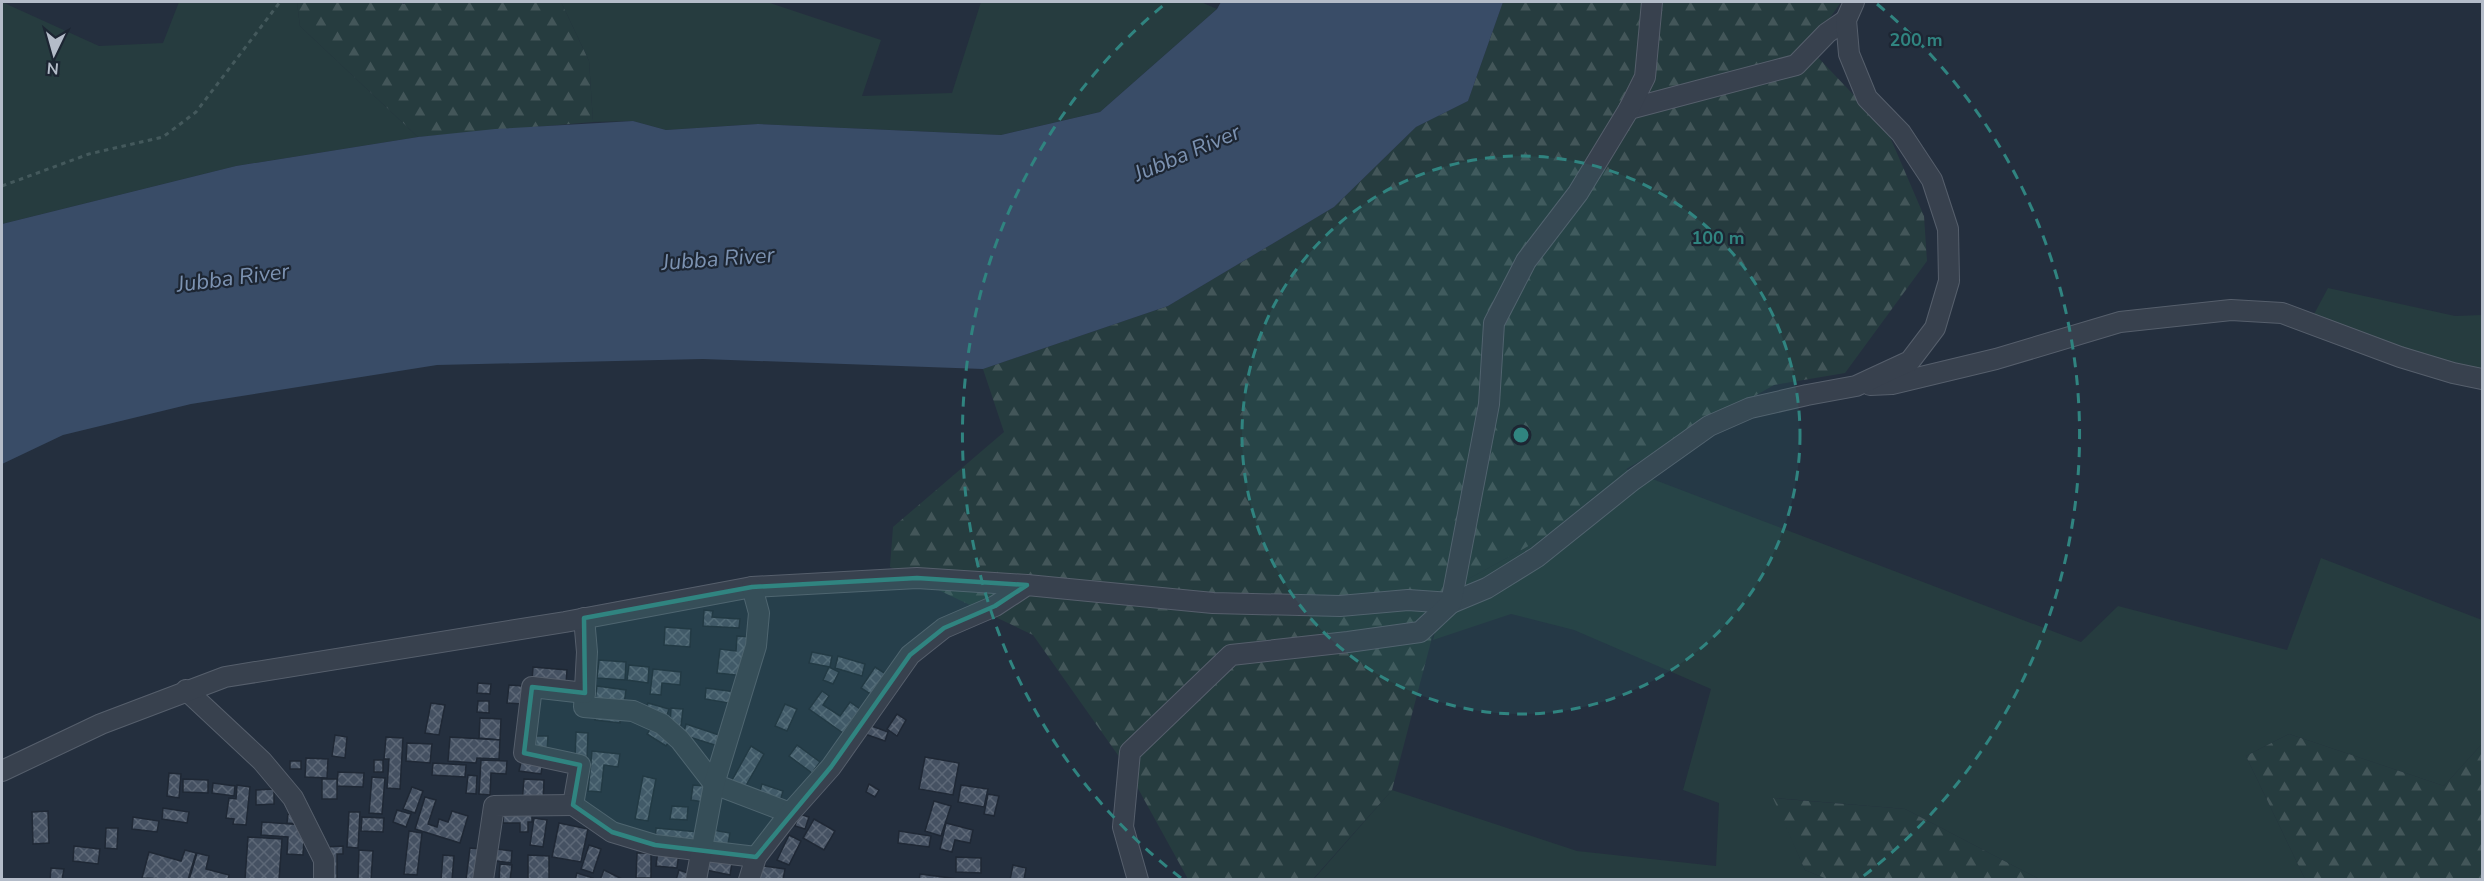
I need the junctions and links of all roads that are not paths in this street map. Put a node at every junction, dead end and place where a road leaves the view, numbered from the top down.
1 (1652, 2) edge
2 (1854, 2) edge
3 (1846, 20) junction
4 (1629, 109) junction
5 (2482, 379) edge
6 (1856, 387) junction
7 (1027, 585) junction
8 (752, 587) junction
9 (1451, 603) junction
10 (584, 618) junction
11 (186, 690) junction
12 (585, 693) junction
13 (2, 771) edge
14 (714, 784) junction
15 (573, 805) junction
16 (790, 813) junction
17 (702, 851) junction
18 (756, 857) junction
19 (324, 879) edge
20 (483, 879) edge
21 (696, 879) edge
22 (749, 879) edge
23 (1138, 879) edge

1 - 4 street
2 - 3 street
3 - 4 street
3 - 6 street
4 - 9 street
5 - 6 street
6 - 9 street
7 - 8 street
7 - 9 street
7 - 16 street
8 - 10 street
8 - 14 street
9 - 23 street
10 - 11 street
10 - 12 street
11 - 13 street
11 - 19 street
12 - 14 street
12 - 15 street
14 - 16 street
14 - 17 street
15 - 17 street
15 - 20 street
16 - 18 street
17 - 18 street
17 - 21 street
18 - 22 street

